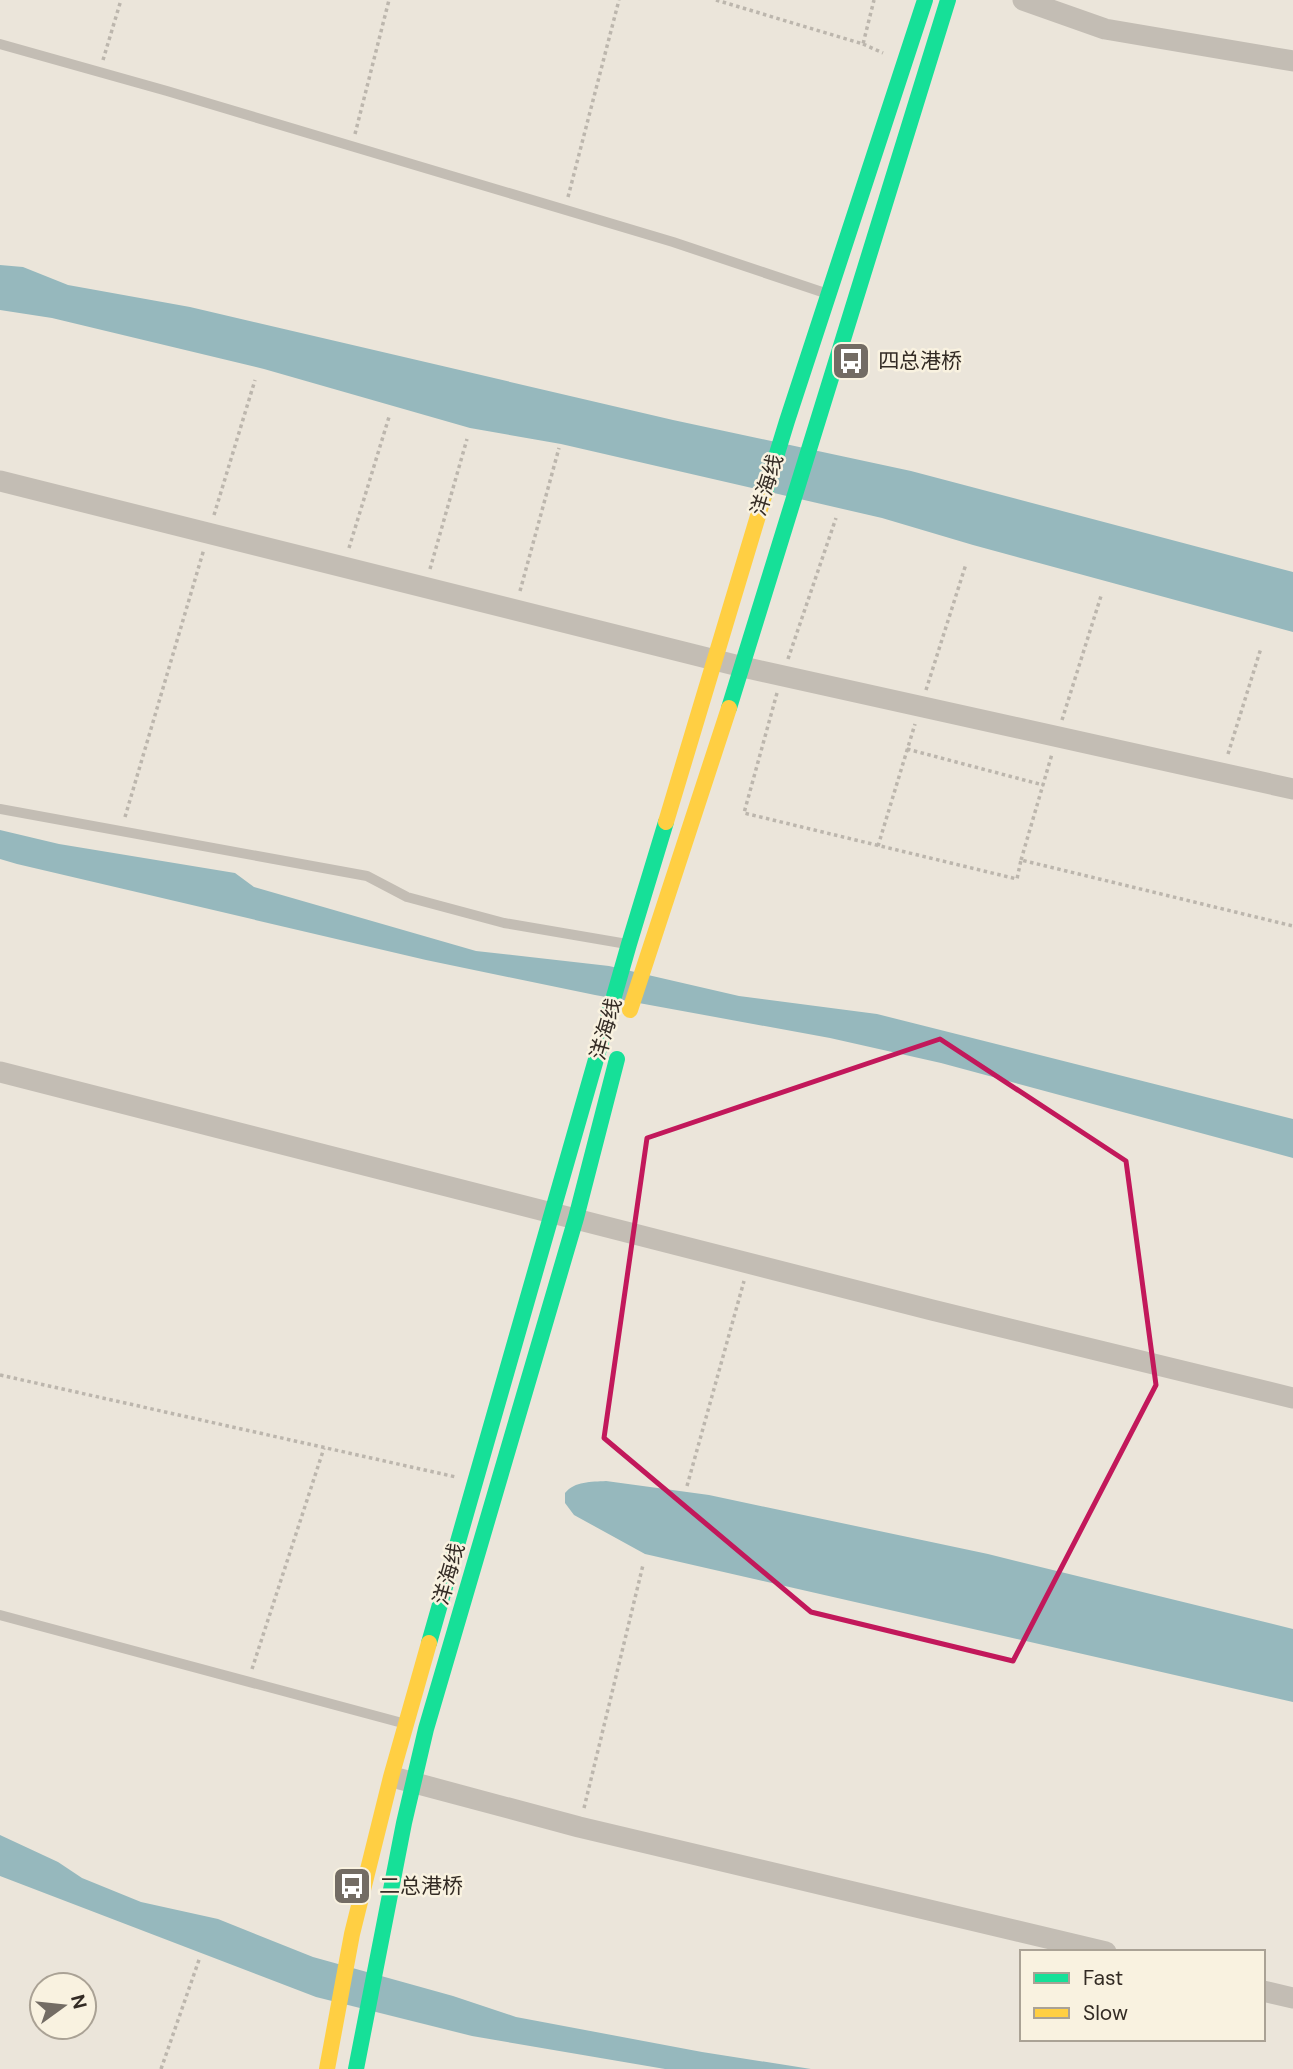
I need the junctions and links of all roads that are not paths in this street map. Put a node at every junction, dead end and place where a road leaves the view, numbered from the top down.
1 (925, 0) edge
2 (948, 0) edge
3 (1023, 0) edge
4 (0, 44) edge
5 (1293, 61) edge
6 (828, 294) junction
7 (854, 303) junction
8 (0, 481) edge
9 (714, 660) junction
10 (743, 667) junction
11 (1293, 789) edge
12 (0, 809) edge
13 (627, 950) junction
14 (647, 956) junction
15 (627, 1021) dead end
16 (620, 1048) dead end
17 (0, 1072) edge
18 (553, 1213) junction
19 (576, 1218) junction
20 (1293, 1398) edge
21 (0, 1615) edge
22 (406, 1724) junction
23 (426, 1730) junction
24 (391, 1777) junction
25 (414, 1783) junction
26 (1098, 1950) edge
27 (1265, 1991) edge
28 (1293, 1998) edge
29 (327, 2069) edge
30 (356, 2069) edge

1 - 6 main road, 洋海线
2 - 7 main road, 洋海线
3 - 5 street
4 - 6 lane
6 - 7 lane
6 - 9 main road, 洋海线
7 - 10 main road, 洋海线
8 - 9 street
9 - 10 street
9 - 13 main road, 洋海线
10 - 11 street
10 - 14 main road, 洋海线
12 - 13 lane
13 - 14 lane
13 - 18 main road, 洋海线
14 - 15 main road, 洋海线
16 - 19 main road, 洋海线
17 - 18 street
18 - 19 street
18 - 22 main road, 洋海线
19 - 20 street
19 - 23 main road, 洋海线
21 - 22 lane
22 - 23 lane
22 - 24 main road, 洋海线
23 - 25 main road, 洋海线
24 - 25 street
24 - 29 main road, 洋海线
25 - 26 street
25 - 30 main road, 洋海线
27 - 28 street

